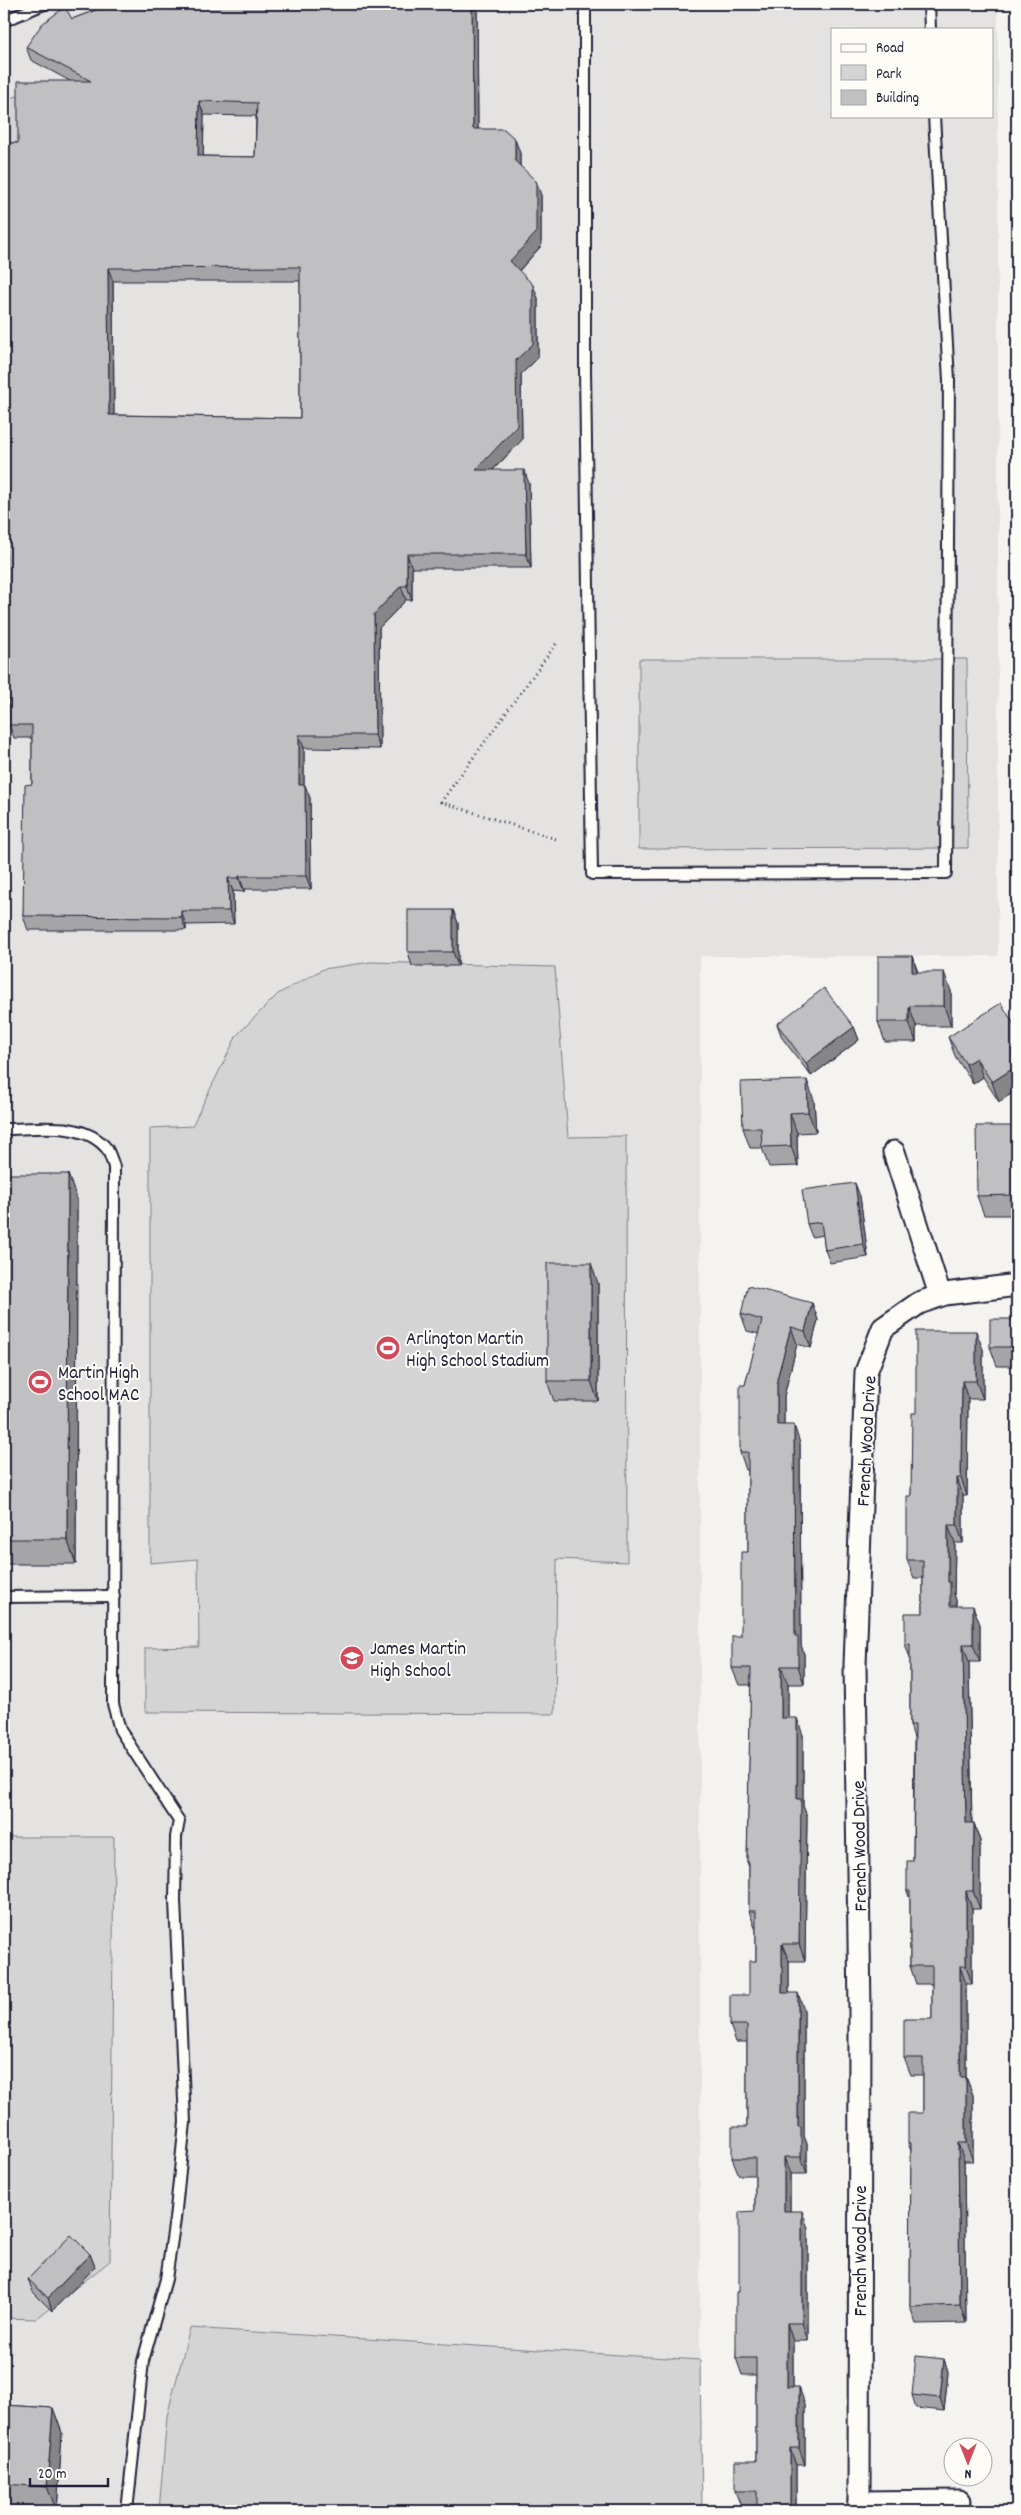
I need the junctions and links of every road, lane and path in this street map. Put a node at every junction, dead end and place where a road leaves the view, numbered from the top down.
1 (44, 4) edge
2 (585, 4) edge
3 (929, 4) edge
4 (4, 21) edge
5 (930, 28) edge
6 (934, 118) edge
7 (556, 644) dead end
8 (556, 839) dead end
9 (4, 1129) edge
10 (894, 1152) dead end
11 (1017, 1285) edge
12 (940, 1295) junction
13 (114, 1596) junction
14 (4, 1597) edge
15 (959, 2501) dead end
16 (859, 2506) edge
17 (127, 2511) edge

1 - 4 lane
2 - 6 lane
3 - 5 lane
7 - 8 path
9 - 13 lane
10 - 12 street
11 - 12 street, French Wood Drive
12 - 16 street, French Wood Drive
13 - 14 lane
13 - 17 lane
15 - 16 street

